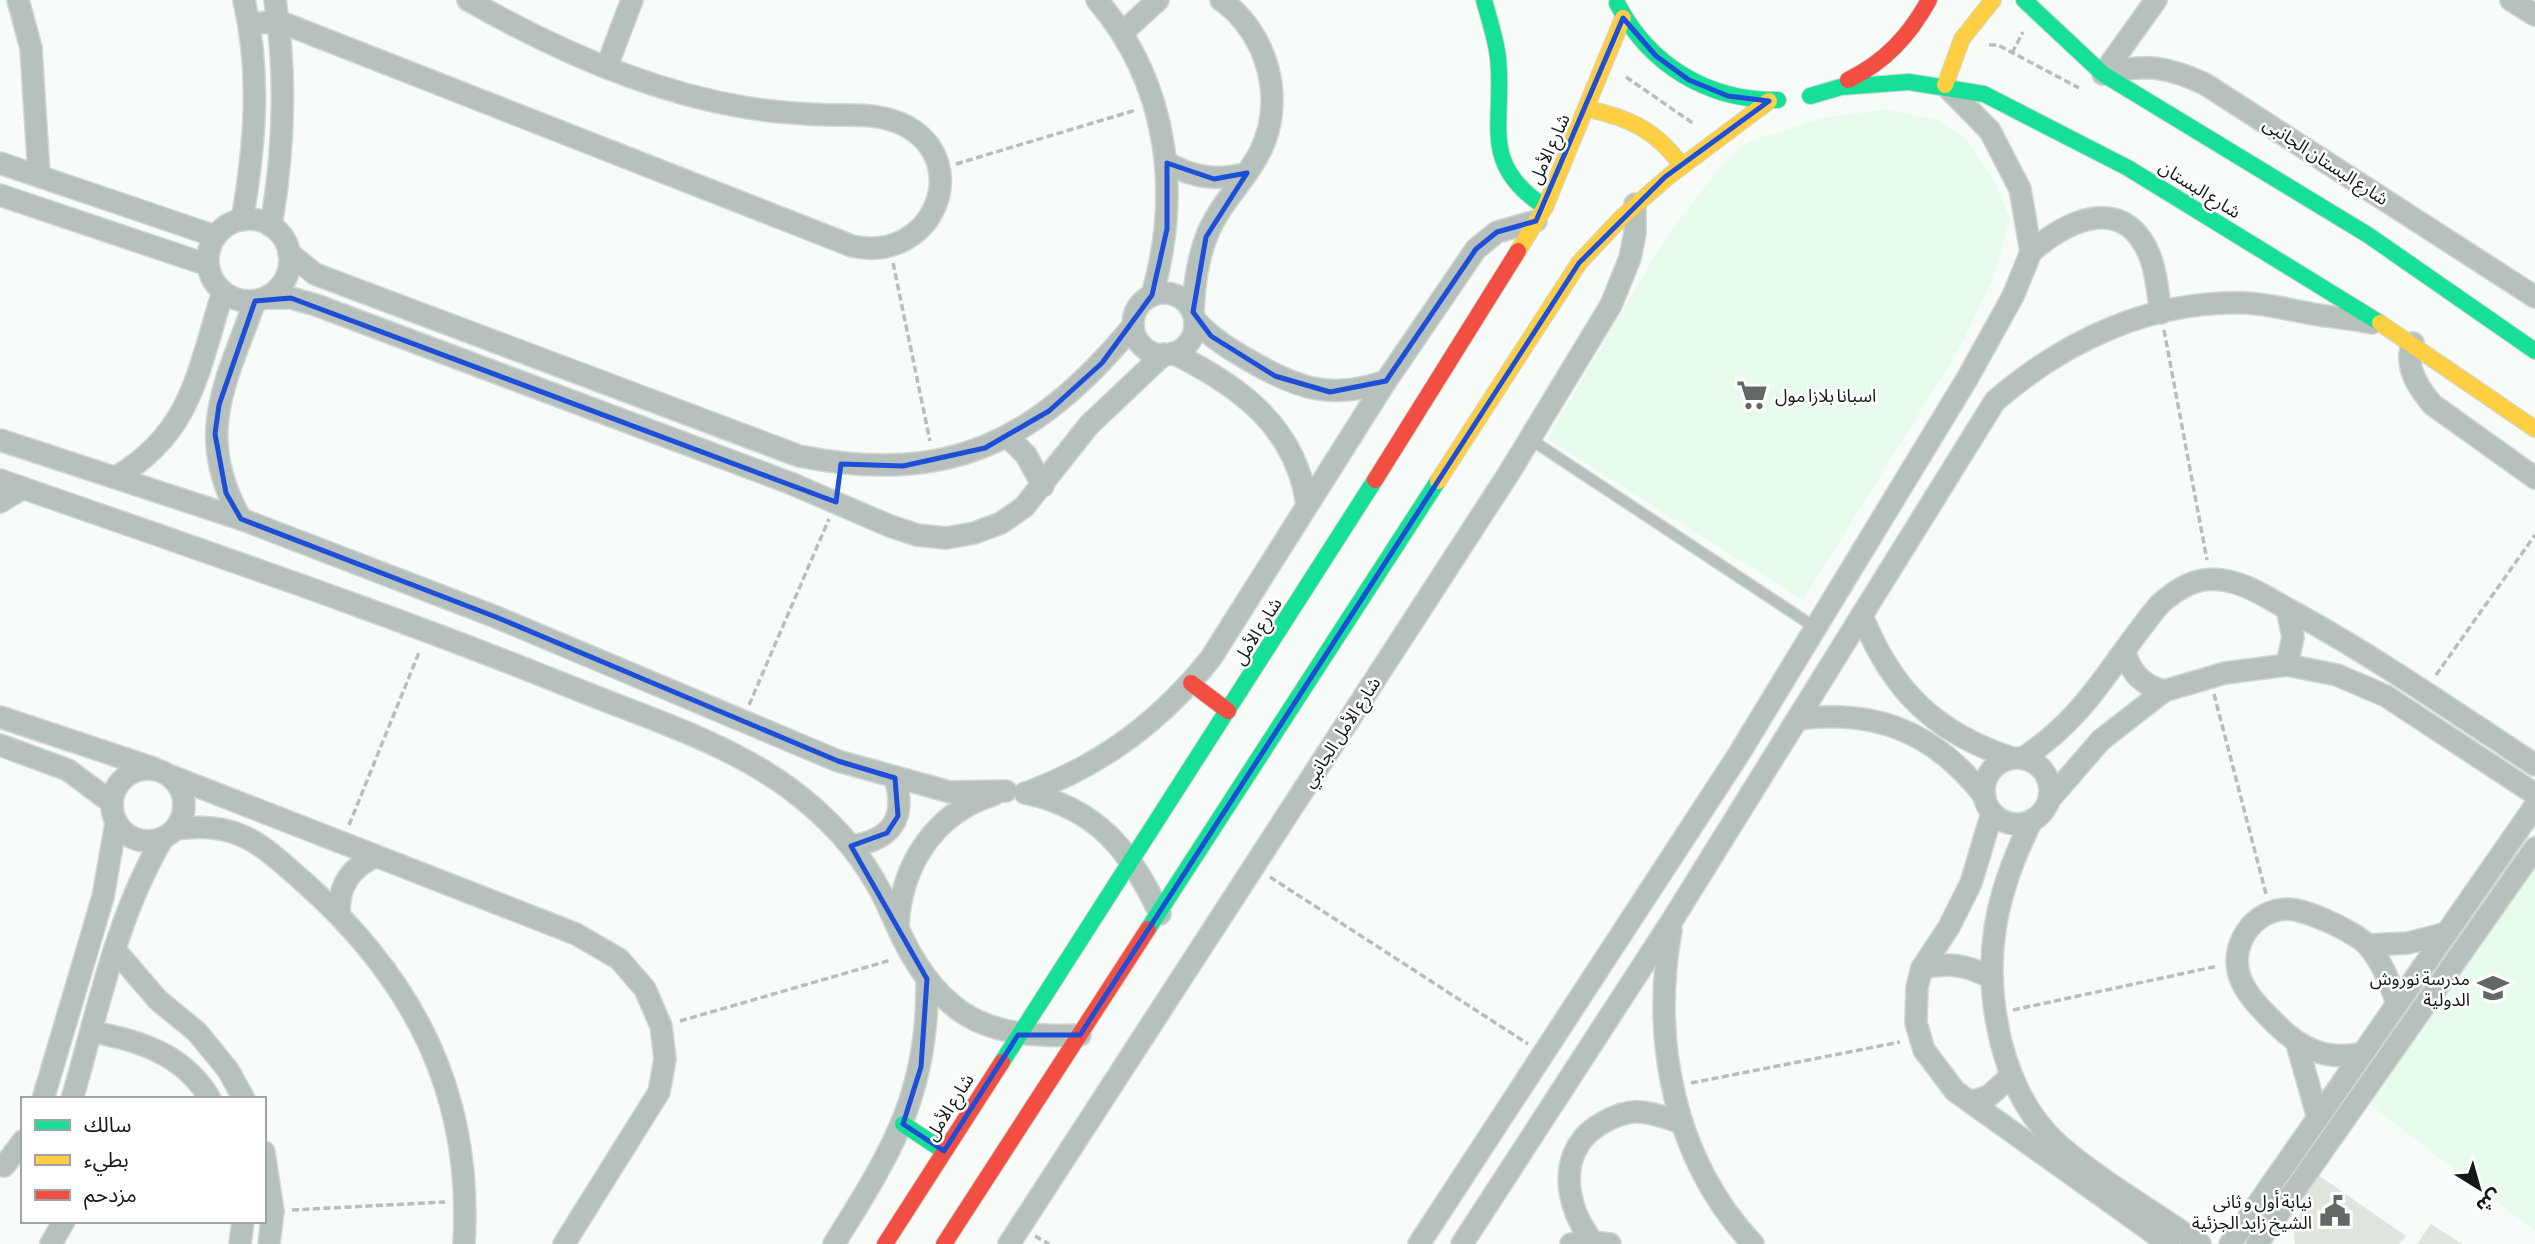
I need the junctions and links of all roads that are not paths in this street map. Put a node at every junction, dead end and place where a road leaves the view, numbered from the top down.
1 (19, 0) edge
2 (244, 0) edge
3 (468, 0) edge
4 (632, 0) edge
5 (1097, 0) edge
6 (1158, 0) edge
7 (1221, 0) edge
8 (1484, 0) edge
9 (1615, 0) edge
10 (1929, 0) edge
11 (1993, 0) edge
12 (2024, 0) edge
13 (2156, 0) edge
14 (2511, 0) edge
15 (276, 10) edge
16 (2535, 15) edge
17 (1623, 18) junction
18 (250, 24) junction
19 (1122, 33) junction
20 (607, 66) junction
21 (2103, 74) junction
22 (1944, 85) junction
23 (1810, 96) junction
24 (1769, 101) junction
25 (1588, 109) junction
26 (0, 163) edge
27 (1167, 163) junction
28 (1682, 166) junction
29 (1247, 173) junction
30 (39, 175) junction
31 (0, 195) edge
32 (1635, 204) junction
33 (1540, 214) junction
34 (242, 220) junction
35 (271, 226) junction
36 (215, 236) junction
37 (2031, 252) junction
38 (289, 253) junction
39 (208, 265) junction
40 (223, 292) junction
41 (1152, 295) junction
42 (2535, 297) edge
43 (260, 299) junction
44 (2161, 313) junction
45 (1194, 316) junction
46 (1133, 326) junction
47 (2389, 328) junction
48 (2413, 343) junction
49 (2535, 351) edge
50 (1168, 354) junction
51 (1386, 382) junction
52 (2535, 429) edge
53 (1009, 438) junction
54 (1530, 439) junction
55 (0, 440) edge
56 (841, 464) junction
57 (118, 476) junction
58 (2535, 478) edge
59 (0, 480) edge
60 (1043, 486) junction
61 (23, 488) junction
62 (0, 502) edge
63 (836, 502) junction
64 (1307, 505) junction
65 (241, 519) junction
66 (2287, 609) junction
67 (496, 617) junction
68 (1863, 618) junction
69 (1815, 628) junction
70 (484, 652) junction
71 (2125, 652) junction
72 (2287, 664) junction
73 (1191, 683) junction
74 (2164, 691) junction
75 (1228, 711) junction
76 (0, 717) edge
77 (1798, 719) junction
78 (0, 745) edge
79 (2017, 758) junction
80 (2535, 765) edge
81 (165, 773) junction
82 (895, 778) junction
83 (1016, 792) junction
84 (2535, 794) edge
85 (2049, 800) junction
86 (111, 802) junction
87 (1988, 805) junction
88 (2535, 806) edge
89 (2032, 820) junction
90 (116, 823) junction
91 (169, 833) junction
92 (851, 846) junction
93 (2535, 848) edge
94 (376, 856) junction
95 (1130, 861) junction
96 (2479, 886) junction
97 (2499, 899) junction
98 (339, 913) junction
99 (1160, 914) junction
100 (1673, 919) junction
101 (898, 929) junction
102 (2446, 933) junction
103 (2368, 945) junction
104 (116, 950) junction
105 (1922, 968) junction
106 (1990, 977) junction
107 (927, 979) junction
108 (2397, 1004) junction
109 (92, 1032) junction
110 (1018, 1035) junction
111 (1080, 1035) junction
112 (2297, 1044) junction
113 (2363, 1053) junction
114 (2010, 1077) junction
115 (44, 1097) edge
116 (73, 1097) edge
117 (209, 1097) edge
118 (243, 1097) edge
119 (1970, 1102) junction
120 (2318, 1118) junction
121 (1682, 1123) junction
122 (903, 1124) junction
123 (21, 1145) edge
124 (944, 1151) junction
125 (266, 1165) edge
126 (9, 1166) edge
127 (2281, 1171) junction
128 (2299, 1184) junction
129 (63, 1223) edge
130 (243, 1223) edge
131 (1601, 1243) edge
132 (51, 1244) edge
133 (240, 1244) edge
134 (269, 1244) edge
135 (464, 1244) edge
136 (564, 1244) edge
137 (834, 1244) edge
138 (885, 1244) edge
139 (944, 1244) edge
140 (1009, 1244) edge
141 (1419, 1244) edge
142 (1462, 1244) edge
143 (1571, 1244) edge
144 (1753, 1244) edge
145 (2169, 1244) edge
146 (2200, 1244) edge
147 (2230, 1244) edge
148 (2257, 1244) edge

1 - 30 street
2 - 18 street
3 - 20 street
4 - 20 street
5 - 19 street
6 - 19 street
7 - 29 street
8 - 33 main road
9 - 17 main road
10 - 23 main road
11 - 22 main road
12 - 21 main road
13 - 21 street
14 - 16 street
15 - 18 street
15 - 20 street
15 - 35 street
17 - 24 main road
17 - 25 main road, شارع الأمل
18 - 34 street
19 - 27 street
21 - 42 street, شارع البستان الجانبى
21 - 49 main road
22 - 23 main road, شارع البستان
22 - 37 street
22 - 47 main road, شارع البستان
23 - 24 main road
24 - 28 main road
25 - 28 main road
25 - 33 main road, شارع الأمل
26 - 30 street
27 - 29 street
27 - 41 street
28 - 32 main road
29 - 45 street
30 - 36 street
31 - 39 street
32 - 54 street, شارع الأمل الجانبي
32 - 99 main road
33 - 51 street
33 - 75 main road, شارع الأمل
34 - 35 street
34 - 36 street
35 - 38 street
36 - 39 street
37 - 44 street
37 - 69 street
38 - 43 street
38 - 56 street
39 - 40 street
40 - 43 street
40 - 57 street
41 - 45 street
41 - 46 street
43 - 63 street
43 - 65 street
44 - 47 street
44 - 68 street
45 - 50 street
45 - 51 street
46 - 50 street
46 - 53 street
47 - 48 main road, شارع البستان
48 - 52 main road, شارع البستان
48 - 58 street
50 - 60 street
50 - 64 street
51 - 64 street
53 - 56 street
53 - 60 street
54 - 69 lane
54 - 140 street, شارع الأمل الجانبي
55 - 57 street
56 - 63 street
57 - 65 street
59 - 61 street
60 - 63 street
61 - 62 street
61 - 70 street
64 - 73 street
65 - 67 street
66 - 71 street
66 - 72 street
66 - 80 street
67 - 70 street
67 - 82 street
68 - 77 street
68 - 79 street
69 - 141 street
70 - 92 street
71 - 74 street
71 - 79 street
72 - 74 street
72 - 84 street
73 - 75 main road
73 - 83 street
74 - 85 street
75 - 95 main road, شارع الأمل
76 - 81 street
77 - 87 street
77 - 100 street
78 - 86 street
79 - 85 street
79 - 87 street
81 - 86 street
81 - 91 street
81 - 94 street
82 - 83 street
82 - 92 street
83 - 95 street
83 - 101 street
85 - 89 street
86 - 90 street
87 - 89 street
87 - 105 street
88 - 96 street
89 - 106 street
90 - 91 street
90 - 115 street
91 - 98 street
91 - 104 street
92 - 101 street
93 - 97 street
94 - 98 street
94 - 136 street
95 - 99 street
95 - 110 main road, شارع الأمل
96 - 97 street
96 - 102 street
97 - 128 street
98 - 135 street
99 - 111 main road
100 - 121 street
100 - 142 street
101 - 107 street
102 - 103 street
102 - 108 street
103 - 108 street
103 - 112 street
104 - 109 street
104 - 118 street
105 - 106 street
105 - 119 street
106 - 114 street
107 - 110 street
107 - 122 street
108 - 113 street
109 - 116 street
109 - 117 street
110 - 111 street
110 - 124 main road, شارع الأمل
111 - 139 main road
112 - 113 street
112 - 120 street
113 - 120 street
114 - 119 street
114 - 146 street
119 - 145 street
120 - 127 street
121 - 131 street
121 - 144 street
122 - 124 main road
122 - 137 street
123 - 126 street
124 - 138 main road, شارع الأمل
125 - 134 street
127 - 128 street
127 - 147 street
128 - 148 street
129 - 132 street
130 - 133 street
131 - 143 street

